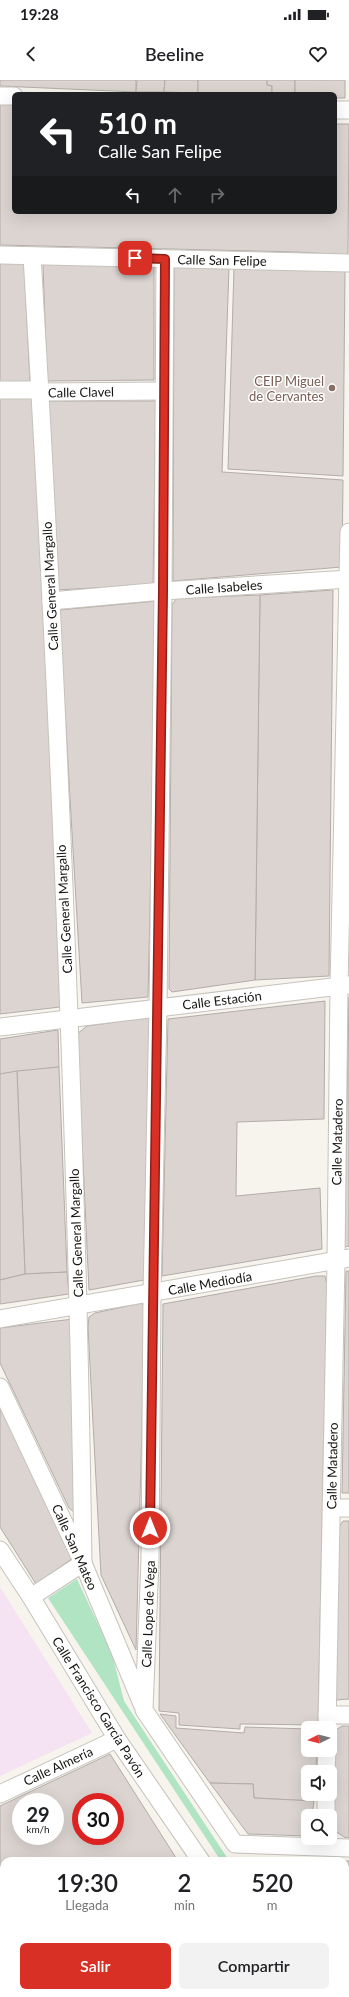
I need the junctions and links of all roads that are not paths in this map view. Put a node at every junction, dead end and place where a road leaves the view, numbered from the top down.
1 (0, 96) edge
2 (12, 96) edge
3 (337, 110) edge
4 (349, 110) edge
5 (0, 255) edge
6 (32, 256) junction
7 (165, 259) junction
8 (349, 263) edge
9 (0, 390) edge
10 (163, 391) junction
11 (41, 392) junction
12 (349, 532) edge
13 (348, 579) edge
14 (163, 591) junction
15 (50, 601) junction
16 (347, 730) edge
17 (344, 986) edge
18 (158, 1008) junction
19 (69, 1019) junction
20 (0, 1027) edge
21 (342, 1259) edge
22 (152, 1294) junction
23 (79, 1306) junction
24 (0, 1319) edge
25 (0, 1387) edge
26 (332, 1508) junction
27 (349, 1508) edge
28 (0, 1550) edge
29 (83, 1563) junction
30 (6, 1572) edge
31 (31, 1597) junction
32 (144, 1710) junction
33 (349, 1715) edge
34 (327, 1721) edge
35 (330, 1721) edge
36 (116, 1739) junction
37 (0, 1794) edge
38 (325, 1848) edge
39 (349, 1848) edge
40 (197, 1857) edge

1 - 2 street
3 - 4 street
5 - 6 street, Calle San Felipe
6 - 7 street, Calle San Felipe
6 - 11 street, Calle General Margallo
7 - 8 street, Calle San Felipe
7 - 10 street, Calle Lope de Vega
9 - 11 street, Calle Clavel
10 - 11 street, Calle Clavel
10 - 14 street, Calle Lope de Vega
11 - 15 street, Calle General Margallo
12 - 13 street, Calle Matadero
13 - 14 street, Calle Isabeles
13 - 16 street, Calle Matadero
14 - 15 street, Calle Isabeles
14 - 18 street, Calle Lope de Vega
15 - 19 street, Calle General Margallo
16 - 17 street, Calle Matadero
17 - 18 street, Calle Estación
17 - 21 street, Calle Matadero
18 - 19 street, Calle Estación
18 - 22 street, Calle Lope de Vega
19 - 20 street, Calle Estación
19 - 23 street, Calle General Margallo
21 - 22 street, Calle Mediodía
21 - 26 street, Calle Matadero
22 - 23 street, Calle Mediodía
22 - 32 street, Calle Lope de Vega
23 - 24 street, Calle Mediodía
23 - 29 street, Calle General Margallo
25 - 29 street, Calle San Mateo
26 - 27 street
26 - 34 street, Calle Matadero
28 - 30 street, Calle Francisco García Pavón
29 - 31 street
29 - 32 street, Calle San Mateo
30 - 31 street, Calle Francisco García Pavón
31 - 36 street, Calle Francisco García Pavón
32 - 38 street
33 - 35 street
36 - 37 street, Calle Almería
36 - 40 street, Calle Francisco García Pavón
38 - 39 street

